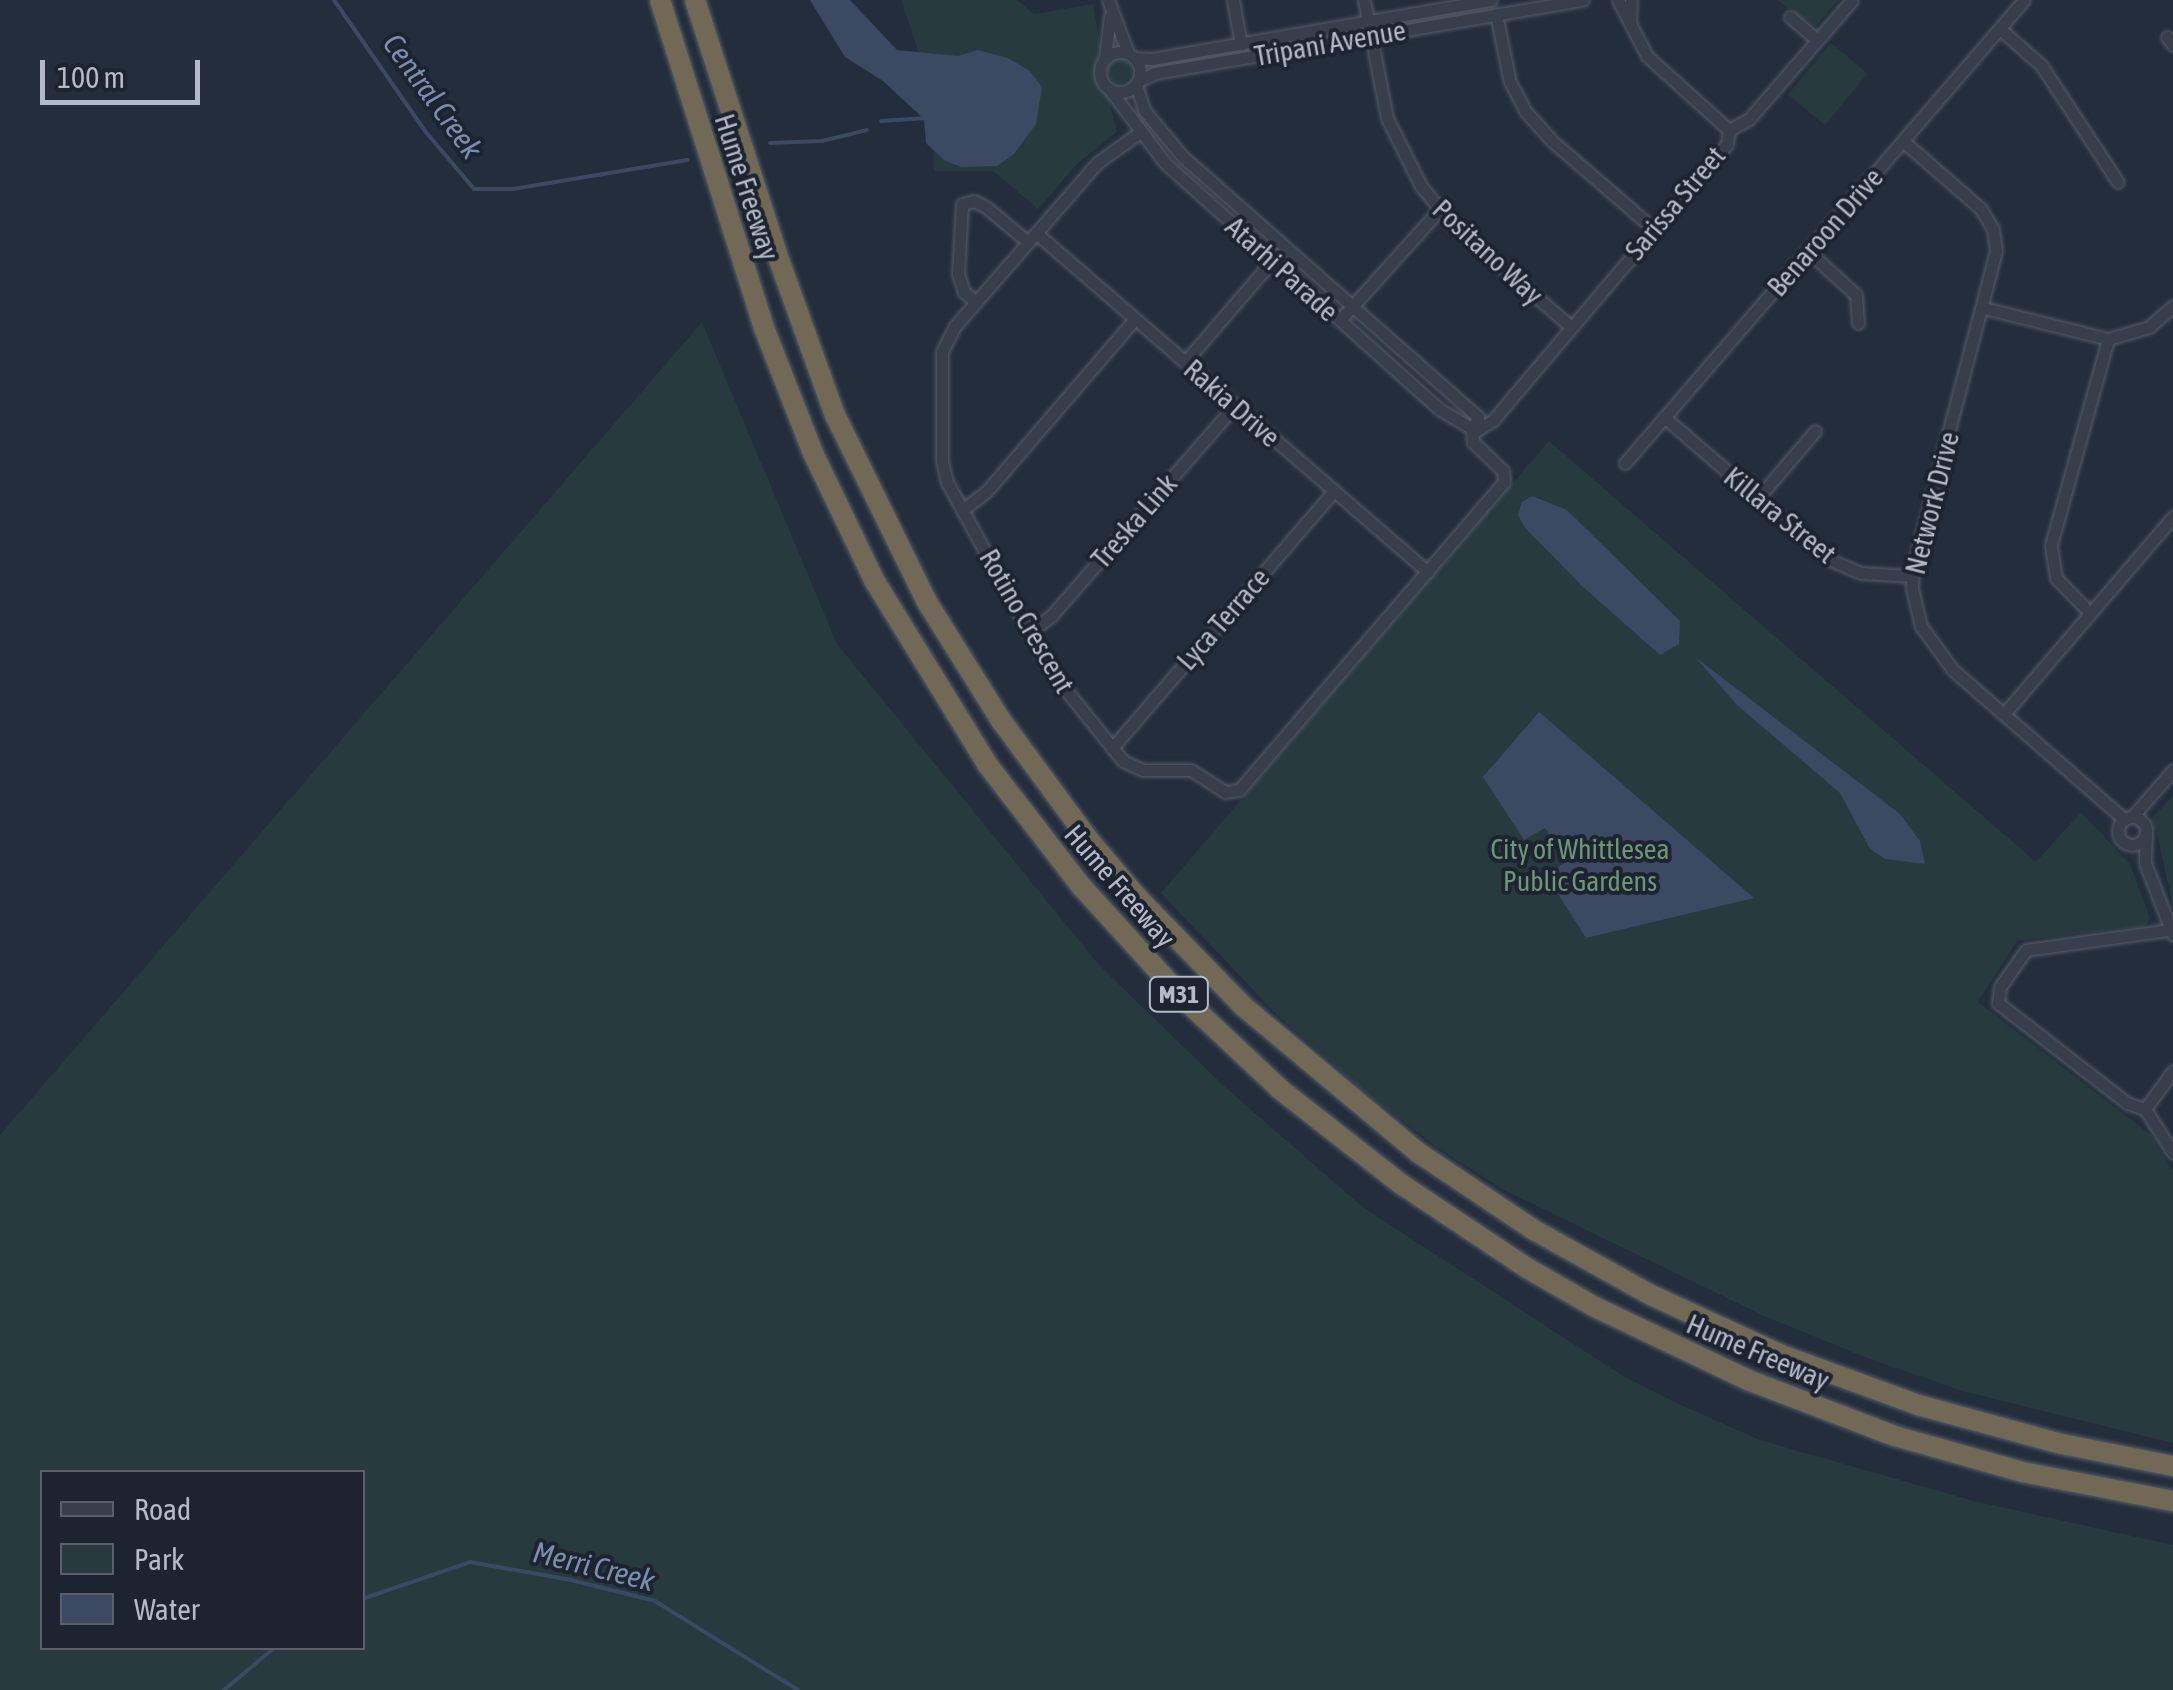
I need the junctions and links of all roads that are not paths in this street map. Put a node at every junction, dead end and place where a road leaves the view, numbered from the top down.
1 (660, 0) edge
2 (696, 0) edge
3 (1233, 0) edge
4 (1364, 0) edge
5 (1490, 0) edge
6 (1583, 0) edge
7 (1618, 0) edge
8 (1629, 0) edge
9 (1852, 0) edge
10 (2024, 0) edge
11 (1109, 4) edge
12 (1496, 14) junction
13 (1790, 17) dead end
14 (1367, 22) junction
15 (1630, 26) junction
16 (2000, 29) junction
17 (1370, 36) junction
18 (1818, 40) junction
19 (1241, 44) junction
20 (1132, 56) junction
21 (1105, 57) junction
22 (1137, 83) junction
23 (1110, 90) junction
24 (1729, 130) junction
25 (1139, 133) junction
26 (1903, 140) junction
27 (2118, 182) dead end
28 (1439, 210) junction
29 (1654, 229) junction
30 (1032, 237) junction
31 (1284, 248) junction
32 (1808, 251) junction
33 (1272, 260) junction
34 (976, 302) junction
35 (2173, 306) edge
36 (1351, 307) junction
37 (1984, 308) junction
38 (1134, 319) junction
39 (1340, 320) junction
40 (1858, 323) dead end
41 (1570, 326) junction
42 (2108, 339) junction
43 (1185, 362) junction
44 (1234, 405) junction
45 (1664, 417) junction
46 (1477, 426) junction
47 (1815, 431) dead end
48 (1625, 463) dead end
49 (1334, 491) junction
50 (1758, 498) junction
51 (962, 510) junction
52 (2173, 517) edge
53 (1428, 572) junction
54 (1912, 576) junction
55 (2090, 613) junction
56 (1029, 632) junction
57 (2004, 714) junction
58 (1112, 748) junction
59 (2173, 770) edge
60 (2137, 823) junction
61 (2127, 845) junction
62 (2145, 863) junction
63 (2170, 932) edge
64 (2173, 1071) edge
65 (2145, 1109) junction
66 (2173, 1153) edge
67 (2173, 1466) edge
68 (2173, 1501) edge

1 - 68 highway, Hume Freeway / M31
2 - 67 highway, Hume Freeway / M31
3 - 19 street
4 - 14 street, Positano Way
5 - 14 street, Tripani Avenue
6 - 12 street, Tripani Avenue
7 - 8 street
7 - 15 street
8 - 15 street
9 - 18 street, Sarissa Street
10 - 16 street, Benaroon Drive
11 - 20 street
11 - 21 street
12 - 17 street, Tripani Avenue
12 - 29 street
13 - 18 street
14 - 17 street, Positano Way
14 - 19 street, Tripani Avenue
15 - 24 street
16 - 26 street, Benaroon Drive
16 - 27 street
17 - 22 street, Tripani Avenue
17 - 28 street, Positano Way
18 - 24 street, Sarissa Street
19 - 20 street, Tripani Avenue
20 - 21 street
20 - 22 street
21 - 23 street
22 - 23 street
22 - 31 street, Atarhi Parade
23 - 25 street, Atarhi Parade
24 - 29 street, Sarissa Street
25 - 30 street, Rotino Crescent
25 - 33 street, Atarhi Parade
26 - 32 street, Benaroon Drive
26 - 37 street, Network Drive
28 - 36 street
28 - 41 street, Positano Way
29 - 41 street, Sarissa Street
30 - 34 street, Rotino Crescent
30 - 34 street, Rakia Drive
30 - 38 street, Rakia Drive
31 - 33 street
31 - 36 street, Atarhi Parade
32 - 40 street
32 - 45 street, Benaroon Drive
33 - 39 street, Atarhi Parade
33 - 43 street
34 - 51 street, Rotino Crescent
35 - 42 street
36 - 39 street
36 - 46 street, Atarhi Parade
37 - 42 street
37 - 54 street, Network Drive
38 - 43 street, Rakia Drive
38 - 51 street
39 - 46 street, Atarhi Parade
41 - 46 street, Sarissa Street
42 - 55 street
43 - 44 street, Rakia Drive
44 - 49 street, Rakia Drive
44 - 56 street, Treska Link
45 - 48 street, Benaroon Drive
45 - 50 street, Killara Street
46 - 53 street, Rotino Crescent
47 - 50 street
49 - 53 street, Rakia Drive
49 - 58 street, Lyca Terrace
50 - 54 street, Killara Street
51 - 56 street, Rotino Crescent
52 - 55 street
53 - 58 street, Rotino Crescent
54 - 57 street, Network Drive
55 - 57 street
56 - 58 street, Rotino Crescent
57 - 60 street, Network Drive
59 - 60 street
60 - 61 street
60 - 61 street
60 - 62 street
61 - 62 street
62 - 63 street
63 - 65 street
64 - 65 street
65 - 66 street

